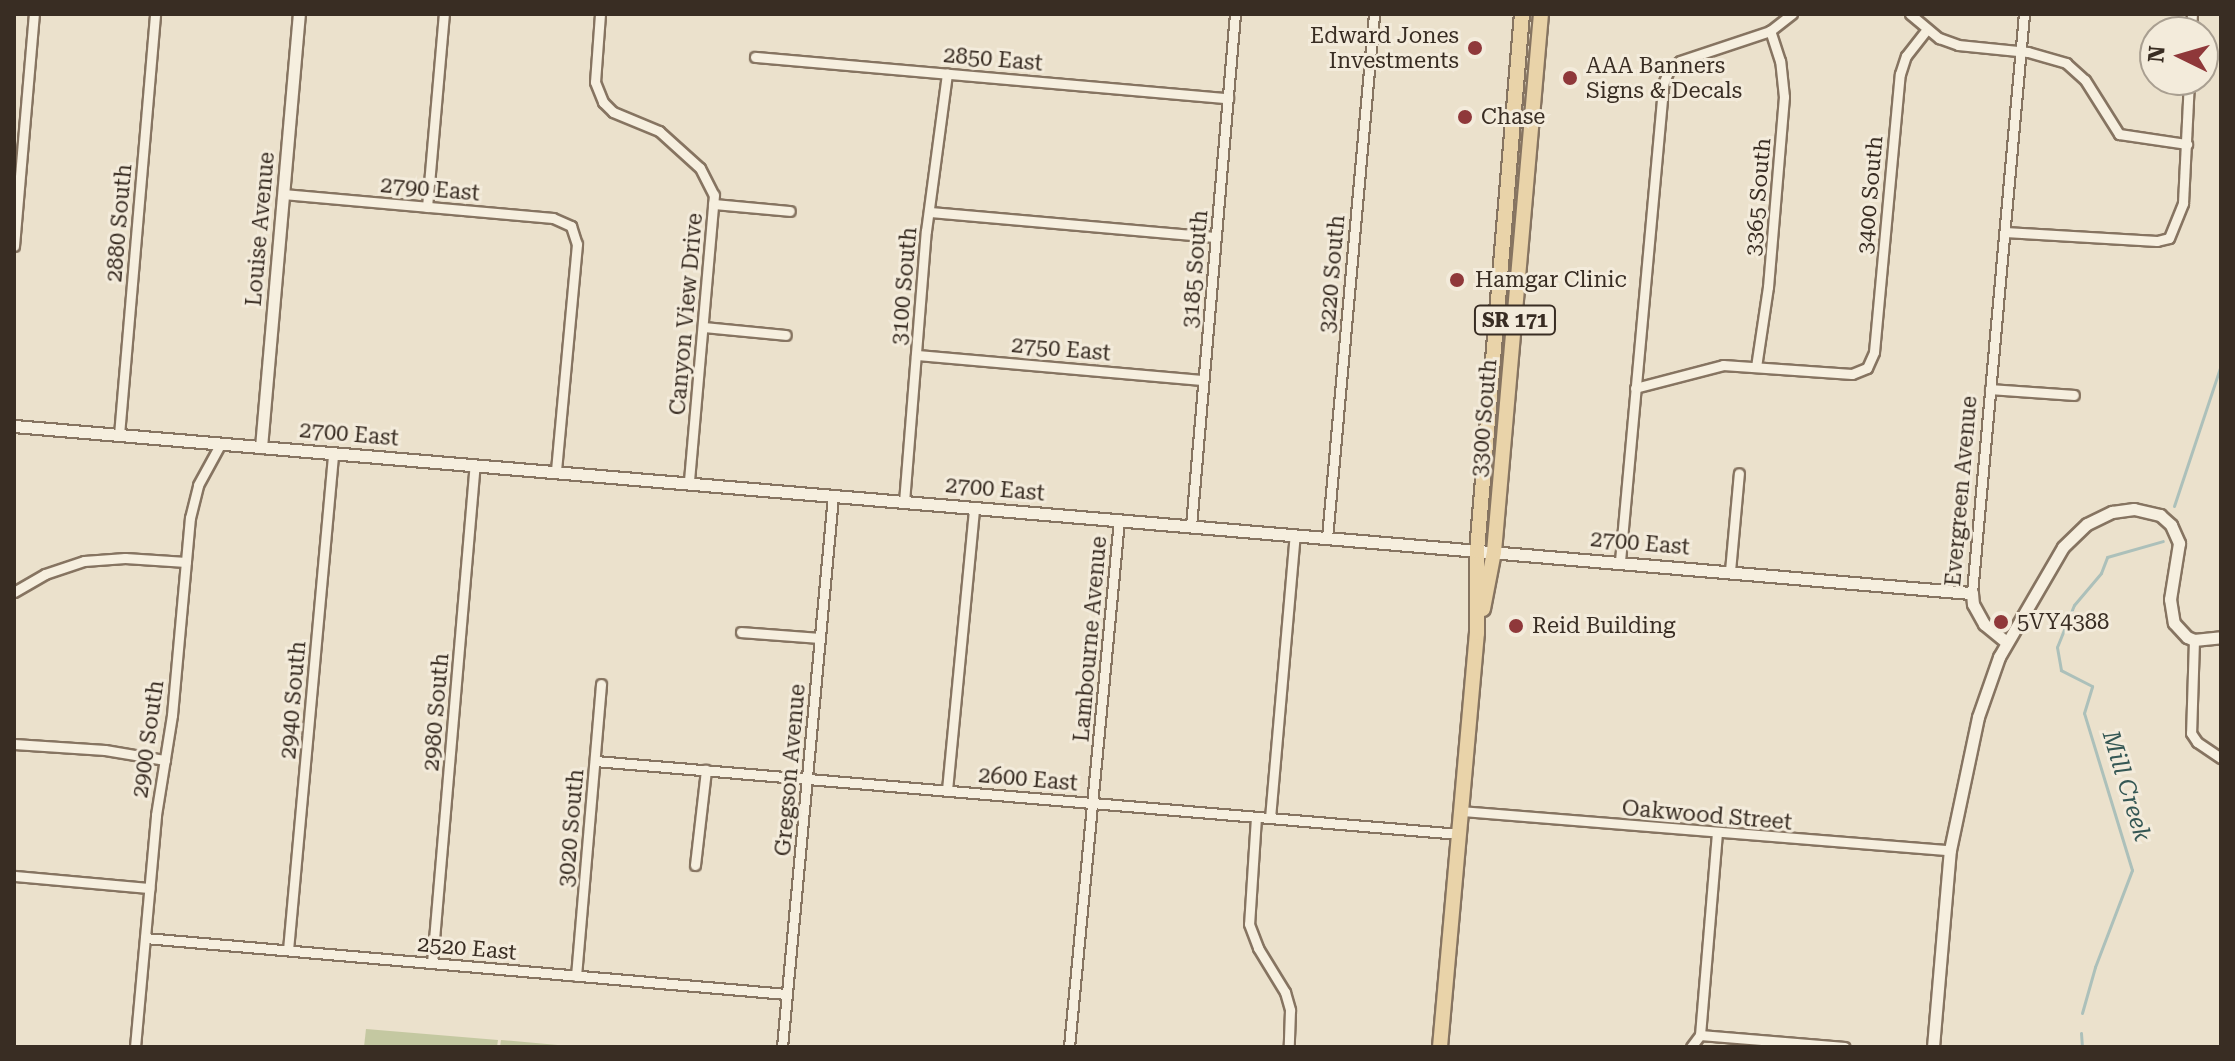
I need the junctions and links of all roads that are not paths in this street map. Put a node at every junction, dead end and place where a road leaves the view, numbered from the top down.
1 (34, 14) edge
2 (155, 14) edge
3 (299, 14) edge
4 (444, 14) edge
5 (600, 14) edge
6 (1235, 14) edge
7 (1374, 14) edge
8 (1522, 14) edge
9 (1541, 14) edge
10 (1792, 14) edge
11 (1910, 14) edge
12 (2024, 14) edge
13 (1927, 29) junction
14 (1770, 31) junction
15 (2020, 53) junction
16 (755, 57) dead end
17 (947, 73) junction
18 (2188, 96) edge
19 (1228, 98) junction
20 (19, 134) edge
21 (2187, 144) junction
22 (283, 194) junction
23 (713, 204) junction
24 (427, 207) junction
25 (790, 211) dead end
26 (929, 212) junction
27 (2005, 232) junction
28 (1216, 237) junction
29 (14, 246) edge
30 (703, 327) junction
31 (786, 335) dead end
32 (916, 355) junction
33 (1756, 367) junction
34 (1203, 380) junction
35 (1635, 388) junction
36 (1990, 389) junction
37 (2074, 395) dead end
38 (14, 426) edge
39 (119, 435) junction
40 (221, 443) junction
41 (261, 447) junction
42 (333, 453) junction
43 (475, 465) junction
44 (556, 472) junction
45 (1739, 473) dead end
46 (689, 483) junction
47 (833, 496) junction
48 (904, 502) junction
49 (974, 508) junction
50 (1119, 520) junction
51 (1191, 526) junction
52 (1295, 535) junction
53 (1327, 538) junction
54 (1477, 551) junction
55 (1494, 552) junction
56 (1620, 561) junction
57 (186, 562) junction
58 (1730, 571) junction
59 (14, 592) edge
60 (1972, 593) junction
61 (741, 632) dead end
62 (1477, 633) junction
63 (2221, 637) edge
64 (819, 638) junction
65 (2194, 640) junction
66 (2006, 642) junction
67 (601, 684) dead end
68 (14, 744) edge
69 (2221, 758) edge
70 (165, 760) junction
71 (595, 761) junction
72 (706, 770) junction
73 (807, 779) junction
74 (947, 790) junction
75 (1093, 803) junction
76 (1461, 811) junction
77 (1256, 817) junction
78 (1270, 818) junction
79 (1459, 834) junction
80 (1717, 834) junction
81 (1950, 850) junction
82 (695, 865) dead end
83 (14, 876) edge
84 (149, 888) junction
85 (145, 938) junction
86 (288, 950) junction
87 (432, 963) junction
88 (576, 976) junction
89 (787, 994) junction
90 (1700, 1035) junction
91 (135, 1047) edge
92 (782, 1047) edge
93 (1069, 1047) edge
94 (1289, 1047) edge
95 (1440, 1047) edge
96 (1691, 1047) edge
97 (1845, 1047) edge
98 (1933, 1047) edge

1 - 20 street
2 - 39 street, 2880 South
3 - 22 street, Louise Avenue
4 - 24 street
5 - 23 street, Canyon View Drive
6 - 19 street, 3185 South
7 - 53 street, 3220 South
8 - 54 main road, 3300 South / SR 171
9 - 55 main road, 3300 South / SR 171
10 - 14 street
11 - 13 street
12 - 15 street, Evergreen Avenue
13 - 15 street
13 - 33 street, 3400 South
14 - 33 street, 3365 South
14 - 35 street
15 - 21 street
15 - 27 street, Evergreen Avenue
16 - 17 street, 2850 East
17 - 19 street, 2850 East
17 - 26 street, 3100 South
18 - 21 street
19 - 28 street, 3185 South
20 - 29 street
21 - 27 street
22 - 24 street, 2790 East
22 - 41 street, Louise Avenue
23 - 25 street
23 - 30 street, Canyon View Drive
24 - 44 street, 2790 East
26 - 28 street
26 - 32 street, 3100 South
27 - 36 street, Evergreen Avenue
28 - 34 street, 3185 South
30 - 31 street
30 - 46 street, Canyon View Drive
32 - 34 street, 2750 East
32 - 48 street, 3100 South
33 - 35 street
34 - 51 street, 3185 South
35 - 56 street
36 - 37 street
36 - 60 street, Evergreen Avenue
38 - 39 street, 2700 East
39 - 40 street, 2700 East
40 - 41 street, 2700 East
40 - 57 street, 2900 South
41 - 42 street, 2700 East
42 - 43 street, 2700 East
42 - 86 street, 2940 South
43 - 44 street, 2700 East
43 - 87 street, 2980 South
44 - 46 street, 2700 East
45 - 58 street
46 - 47 street, 2700 East
47 - 48 street, 2700 East
47 - 64 street, Gregson Avenue
48 - 49 street, 2700 East
49 - 50 street, 2700 East
49 - 74 street
50 - 51 street, 2700 East
50 - 75 street, Lambourne Avenue
51 - 52 street, 2700 East
52 - 53 street, 2700 East
52 - 78 street
53 - 54 street, 2700 East
54 - 55 street, 2700 East
54 - 62 main road, 3300 South / SR 171
55 - 56 street, 2700 East
55 - 62 main road, 3300 South / SR 171
56 - 58 street, 2700 East
57 - 59 street
57 - 70 street, 2900 South
58 - 60 street, 2700 East
60 - 66 street, Evergreen Avenue
61 - 64 street
62 - 76 main road, 3300 South / SR 171
63 - 65 street
64 - 73 street, Gregson Avenue
65 - 66 street
65 - 69 street
66 - 81 street
67 - 71 street, 3020 South
68 - 70 street
70 - 84 street, 2900 South
71 - 72 street, 2600 East
71 - 88 street, 3020 South
72 - 73 street, 2600 East
72 - 82 street
73 - 74 street, 2600 East
73 - 89 street, Gregson Avenue
74 - 75 street, 2600 East
75 - 77 street, 2600 East
75 - 93 street, Lambourne Avenue
76 - 79 main road, 3300 South / SR 171
76 - 80 street, Oakwood Street
77 - 78 street, 2600 East
77 - 94 street
78 - 79 street, 2600 East
79 - 95 main road, 3300 South / SR 171
80 - 81 street, Oakwood Street
80 - 90 street
81 - 98 street
83 - 84 street
84 - 85 street, 2900 South
85 - 86 street, 2520 East
85 - 91 street, 2900 South
86 - 87 street, 2520 East
87 - 88 street, 2520 East
88 - 89 street, 2520 East
89 - 92 street, Gregson Avenue
90 - 96 street
90 - 97 street

